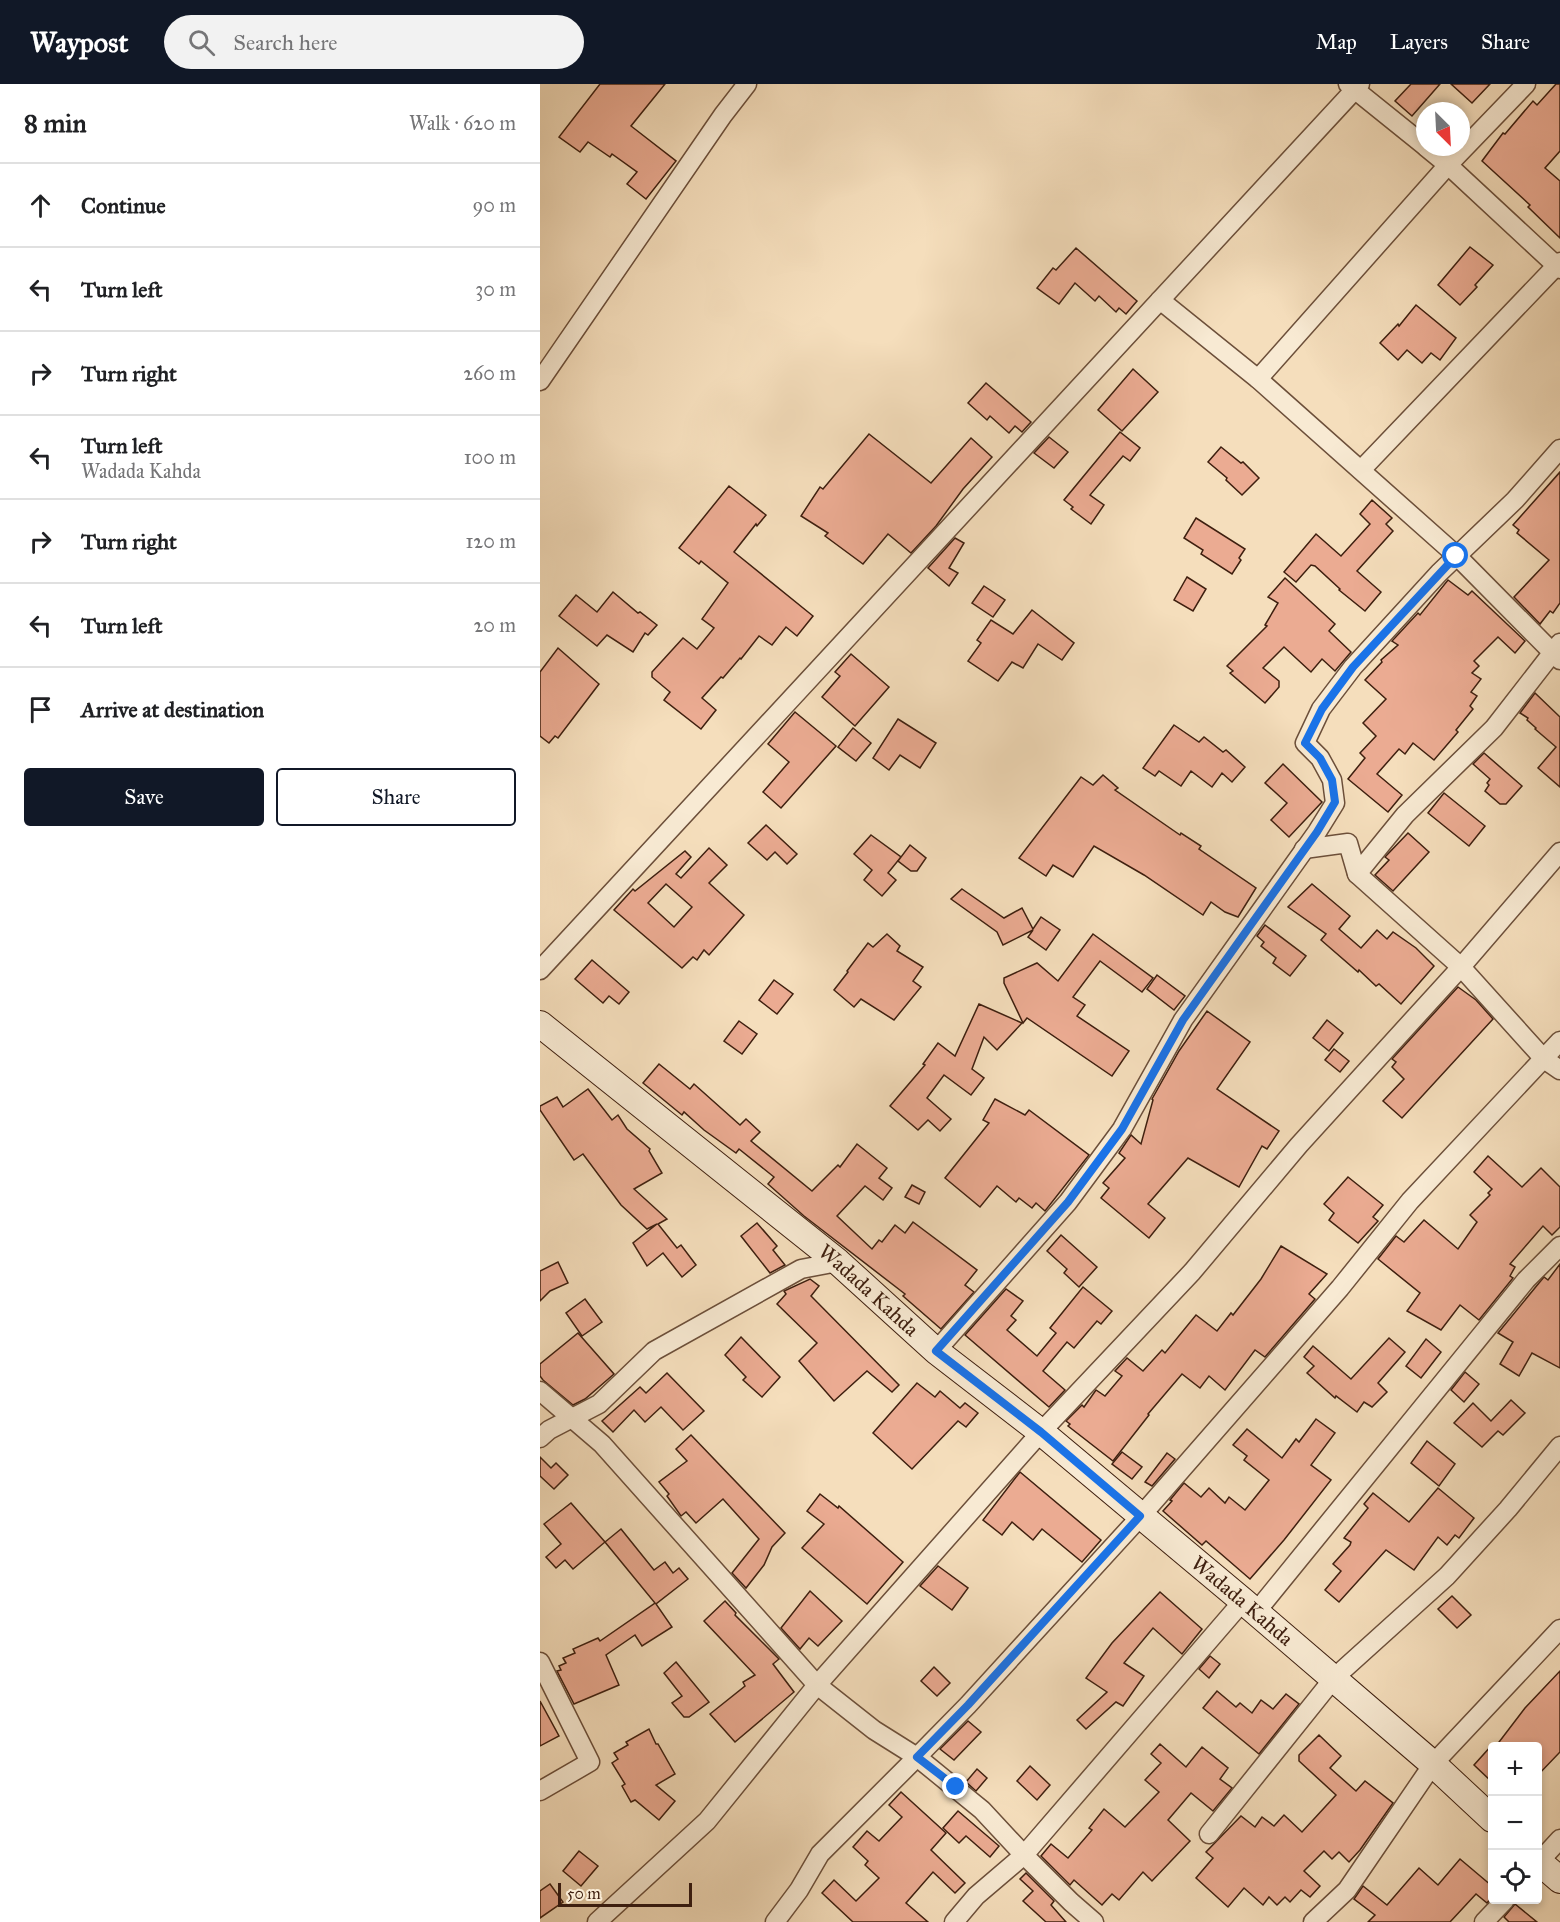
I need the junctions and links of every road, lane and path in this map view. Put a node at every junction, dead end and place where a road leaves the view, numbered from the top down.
1 (747, 84) edge
2 (1526, 84) edge
3 (1354, 86) edge
4 (1416, 139) edge
5 (1436, 156) edge
6 (1448, 165) junction
7 (1559, 266) edge
8 (1160, 300) junction
9 (1258, 379) junction
10 (540, 381) edge
11 (1560, 449) edge
12 (1360, 470) junction
13 (1456, 556) junction
14 (1557, 652) edge
15 (1304, 849) junction
16 (1560, 852) edge
17 (1357, 874) junction
18 (1461, 967) junction
19 (540, 970) edge
20 (540, 1024) edge
21 (1560, 1041) edge
22 (1544, 1059) junction
23 (1560, 1070) edge
24 (1560, 1246) edge
25 (838, 1262) junction
26 (936, 1351) junction
27 (540, 1391) edge
28 (572, 1418) junction
29 (1041, 1432) junction
30 (540, 1438) edge
31 (1560, 1446) edge
32 (1140, 1516) junction
33 (1249, 1606) junction
34 (1560, 1629) edge
35 (540, 1662) edge
36 (1334, 1678) junction
37 (817, 1684) junction
38 (917, 1757) junction
39 (1432, 1764) junction
40 (540, 1791) edge
41 (1488, 1815) edge
42 (1209, 1834) dead end
43 (1560, 1839) edge
44 (1024, 1855) junction
45 (1542, 1858) edge
46 (1542, 1865) edge
47 (1560, 1880) edge
48 (1500, 1904) edge
49 (597, 1922) edge
50 (775, 1922) edge
51 (954, 1922) edge
52 (1094, 1922) edge
53 (1313, 1922) edge
54 (1484, 1922) edge

1 - 10 street
2 - 6 street
3 - 4 street
3 - 8 street
5 - 6 street
6 - 7 street
6 - 9 street
7 - 12 street
8 - 9 street
8 - 19 street
9 - 12 street
11 - 13 street
12 - 13 street
13 - 14 street
13 - 15 street
14 - 17 street
15 - 17 street
15 - 26 street
16 - 18 street
17 - 18 street
18 - 22 street
18 - 29 street
20 - 25 main road, Wadada Kahda
21 - 22 street
22 - 23 street
22 - 32 street
24 - 33 street
25 - 26 main road, Wadada Kahda
25 - 28 street
26 - 29 main road, Wadada Kahda
27 - 28 street
28 - 30 street
28 - 37 street
29 - 32 main road, Wadada Kahda
29 - 37 street
31 - 36 street
32 - 33 main road, Wadada Kahda
32 - 38 street
33 - 36 main road, Wadada Kahda
33 - 44 street
34 - 39 street
35 - 40 street
36 - 39 main road, Wadada Kahda
36 - 42 street
37 - 38 street
37 - 49 street
38 - 44 street
38 - 50 street
39 - 41 main road, Wadada Kahda
39 - 53 street
43 - 45 street
44 - 51 street
44 - 52 street
46 - 47 main road
48 - 54 street

